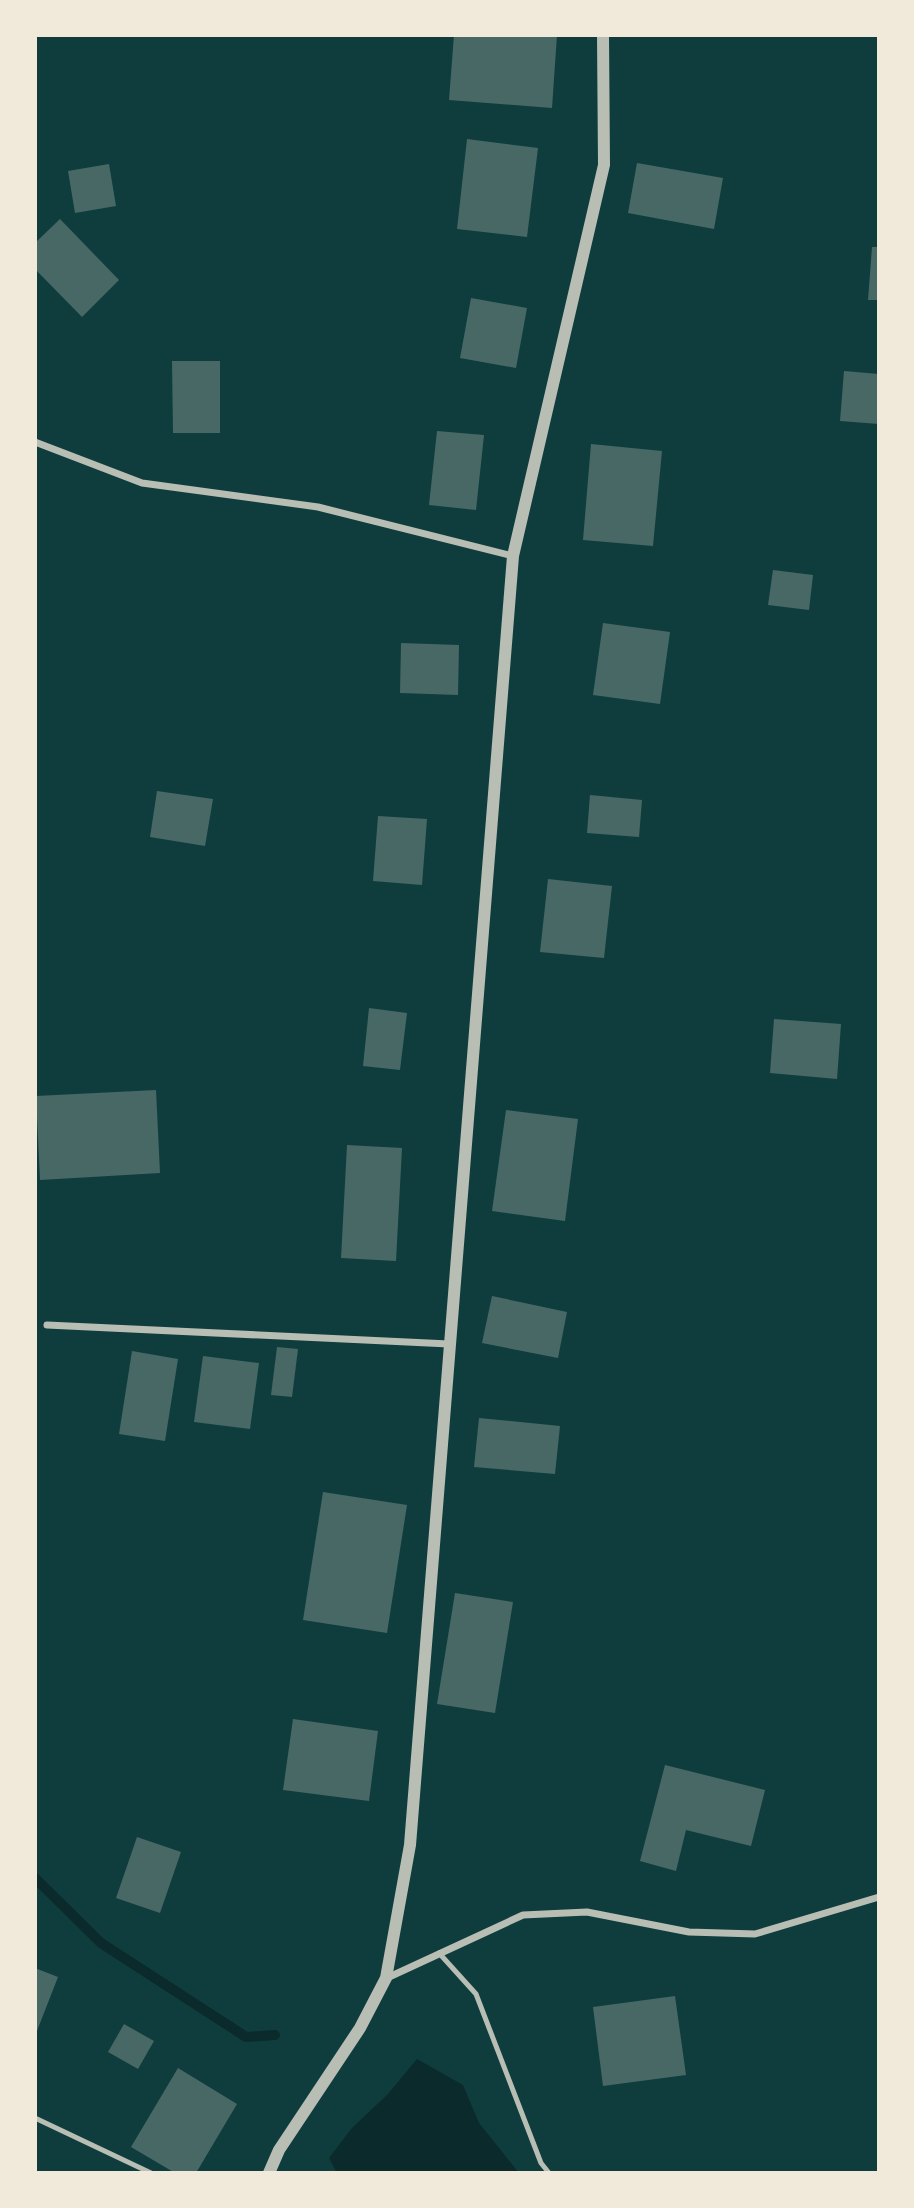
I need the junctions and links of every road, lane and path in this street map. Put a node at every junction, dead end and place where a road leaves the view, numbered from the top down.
1 (603, 35) edge
2 (35, 442) edge
3 (513, 556) junction
4 (47, 1325) dead end
5 (449, 1343) junction
6 (879, 1897) edge
7 (439, 1952) junction
8 (386, 1978) junction
9 (35, 2118) edge
10 (151, 2173) edge
11 (268, 2173) edge
12 (549, 2173) edge

1 - 3 street
2 - 3 street
3 - 5 street
4 - 5 street
5 - 8 street
6 - 7 street
7 - 8 street
7 - 12 lane
8 - 11 street
9 - 10 lane

